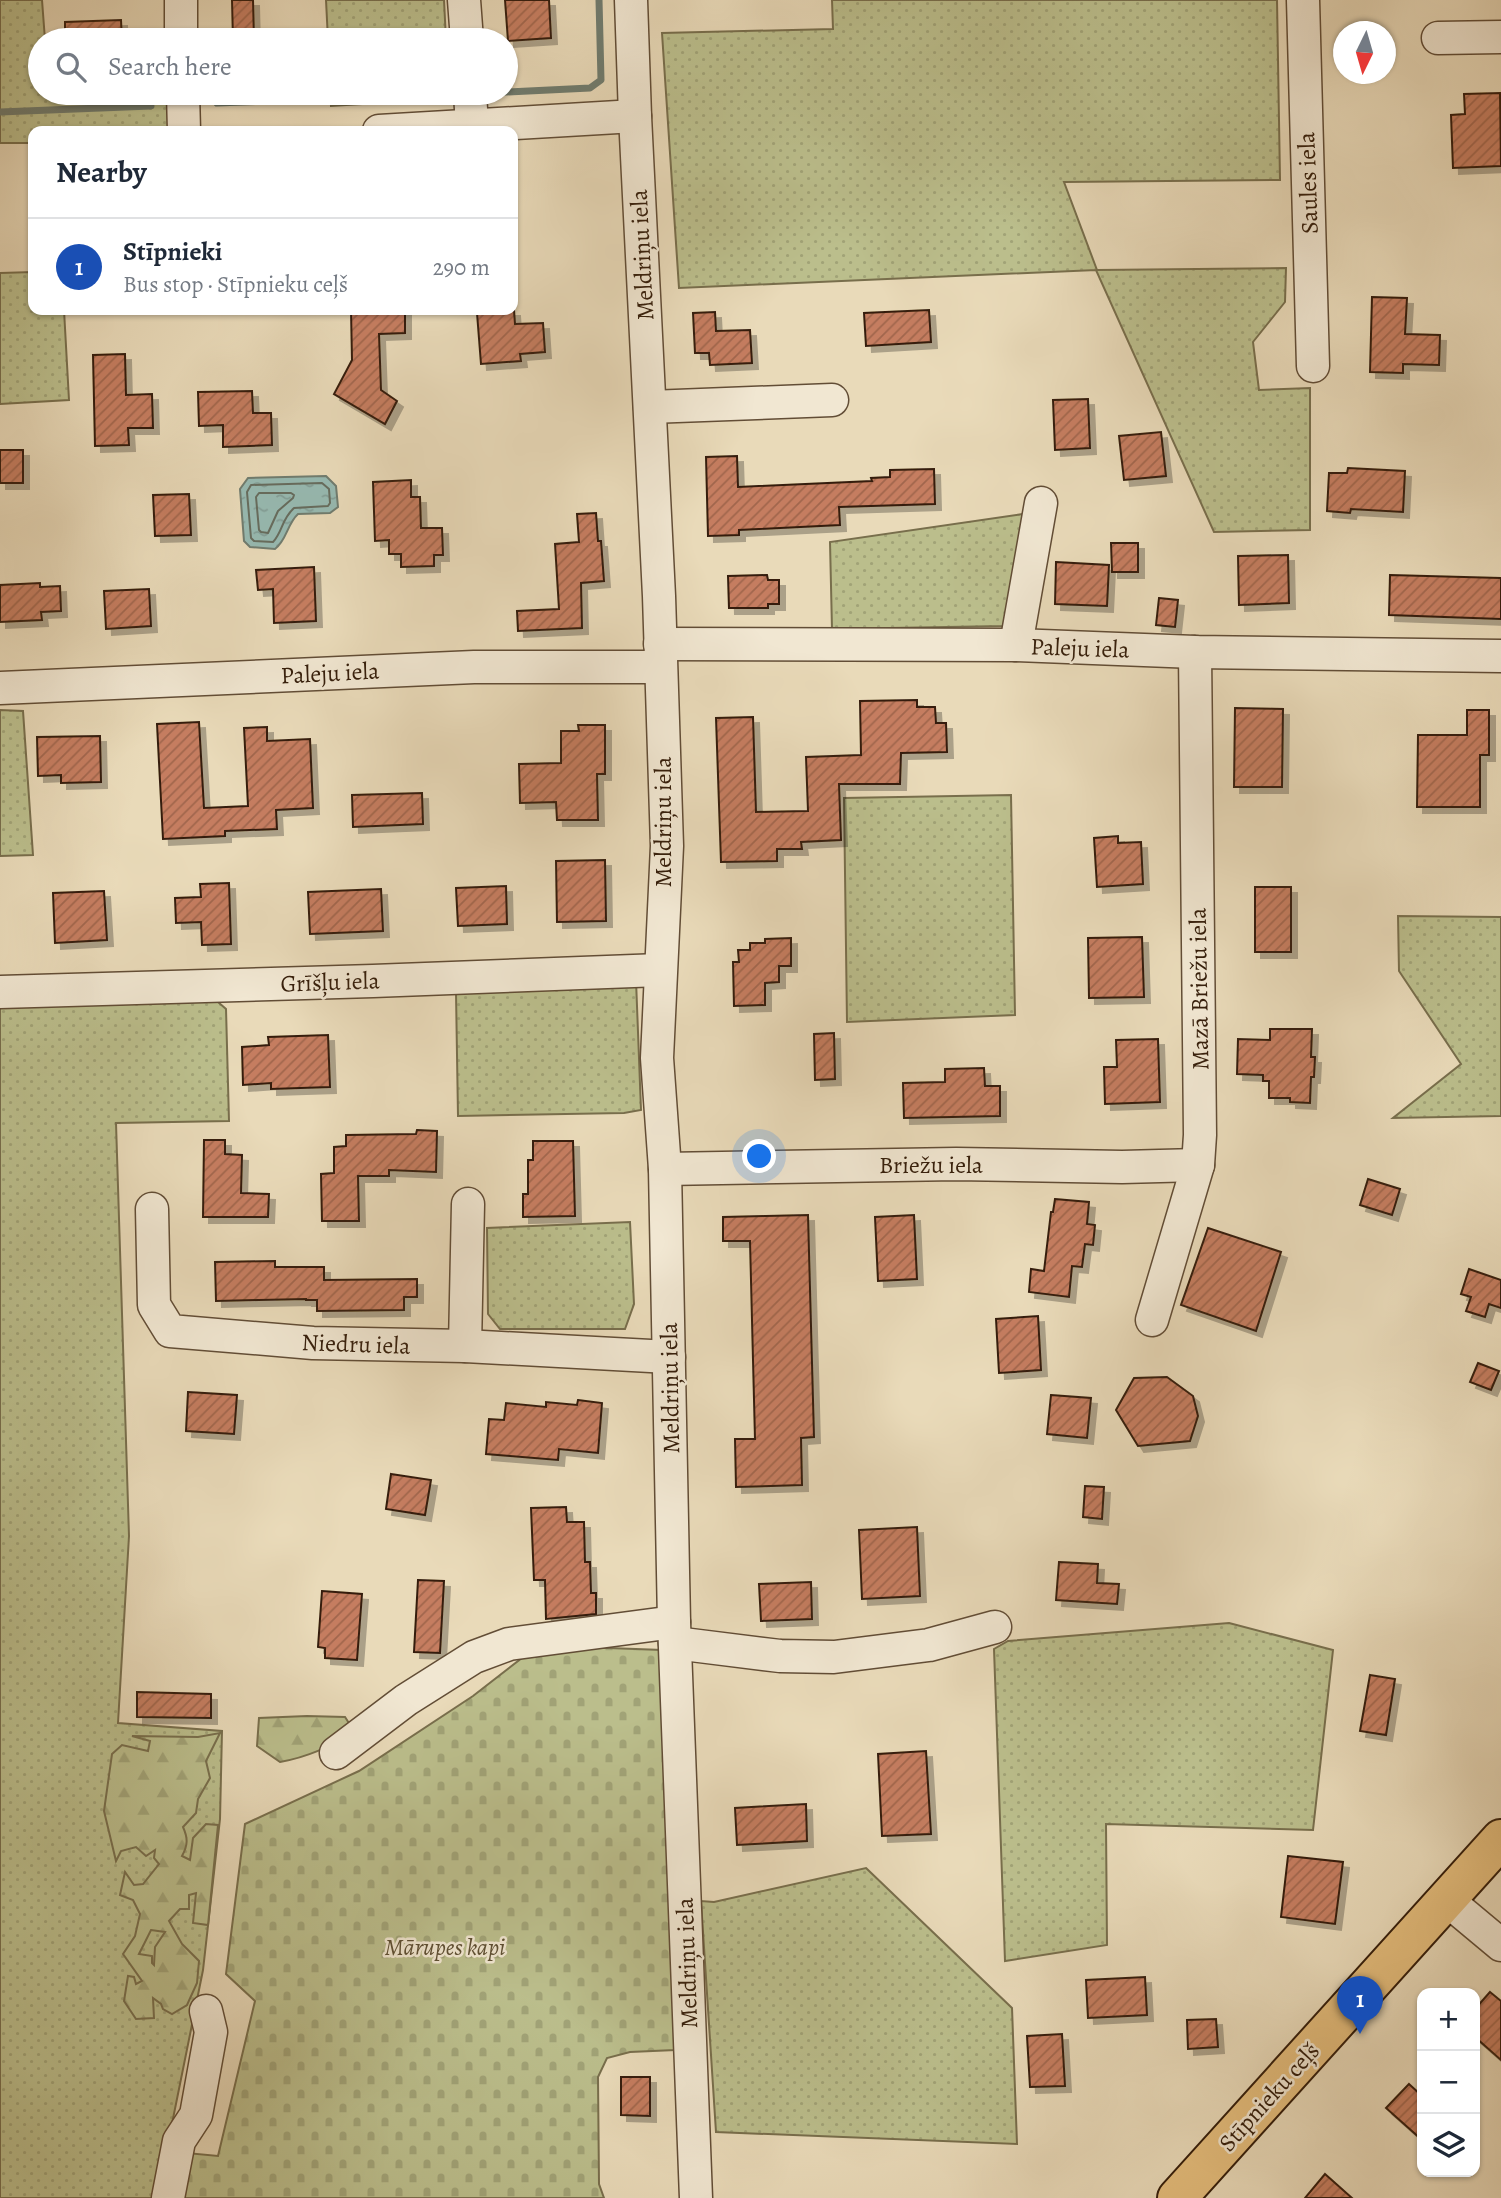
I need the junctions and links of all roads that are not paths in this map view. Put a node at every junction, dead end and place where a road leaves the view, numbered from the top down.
1 (180, 0) edge
2 (464, 0) edge
3 (631, 0) edge
4 (1303, 0) edge
5 (181, 28) edge
6 (466, 28) edge
7 (1501, 37) edge
8 (1438, 38) dead end
9 (183, 105) edge
10 (471, 105) edge
11 (635, 116) junction
12 (184, 126) edge
13 (472, 126) joint
14 (1313, 366) dead end
15 (832, 400) dead end
16 (650, 407) junction
17 (1041, 503) dead end
18 (1016, 645) junction
19 (1195, 652) junction
20 (660, 655) junction
21 (1501, 656) edge
22 (0, 688) edge
23 (660, 970) junction
24 (0, 992) edge
25 (1198, 1165) junction
26 (665, 1169) junction
27 (468, 1204) dead end
28 (152, 1209) dead end
29 (1152, 1320) dead end
30 (465, 1346) junction
31 (670, 1357) junction
32 (995, 1627) dead end
33 (675, 1632) junction
34 (336, 1753) dead end
35 (1501, 1839) edge
36 (1447, 1900) junction
37 (1501, 1945) edge
38 (206, 2011) dead end
39 (168, 2198) edge
40 (696, 2198) edge
41 (1177, 2198) edge

1 - 5 street
2 - 6 street
3 - 11 street, Meldriņu iela
4 - 14 street, Saules iela
7 - 8 street
9 - 12 street
10 - 13 street
11 - 13 street
11 - 16 street, Meldriņu iela
15 - 16 street
16 - 20 street, Meldriņu iela
17 - 18 street
18 - 19 street, Paleju iela
18 - 20 street, Paleju iela
19 - 21 street, Paleju iela
19 - 25 street, Mazā Briežu iela
20 - 22 street, Paleju iela
20 - 23 street, Meldriņu iela
23 - 24 street, Grīšļu iela
23 - 26 street, Meldriņu iela
25 - 26 street, Briežu iela
25 - 29 street, Mazā Briežu iela
26 - 31 street, Meldriņu iela
27 - 30 street
28 - 30 street, Niedru iela
30 - 31 street, Niedru iela
31 - 33 street, Meldriņu iela
32 - 33 street
33 - 34 street
33 - 40 street, Meldriņu iela
35 - 36 main road, Stīpnieku ceļš
36 - 37 street
36 - 41 main road, Stīpnieku ceļš
38 - 39 street

